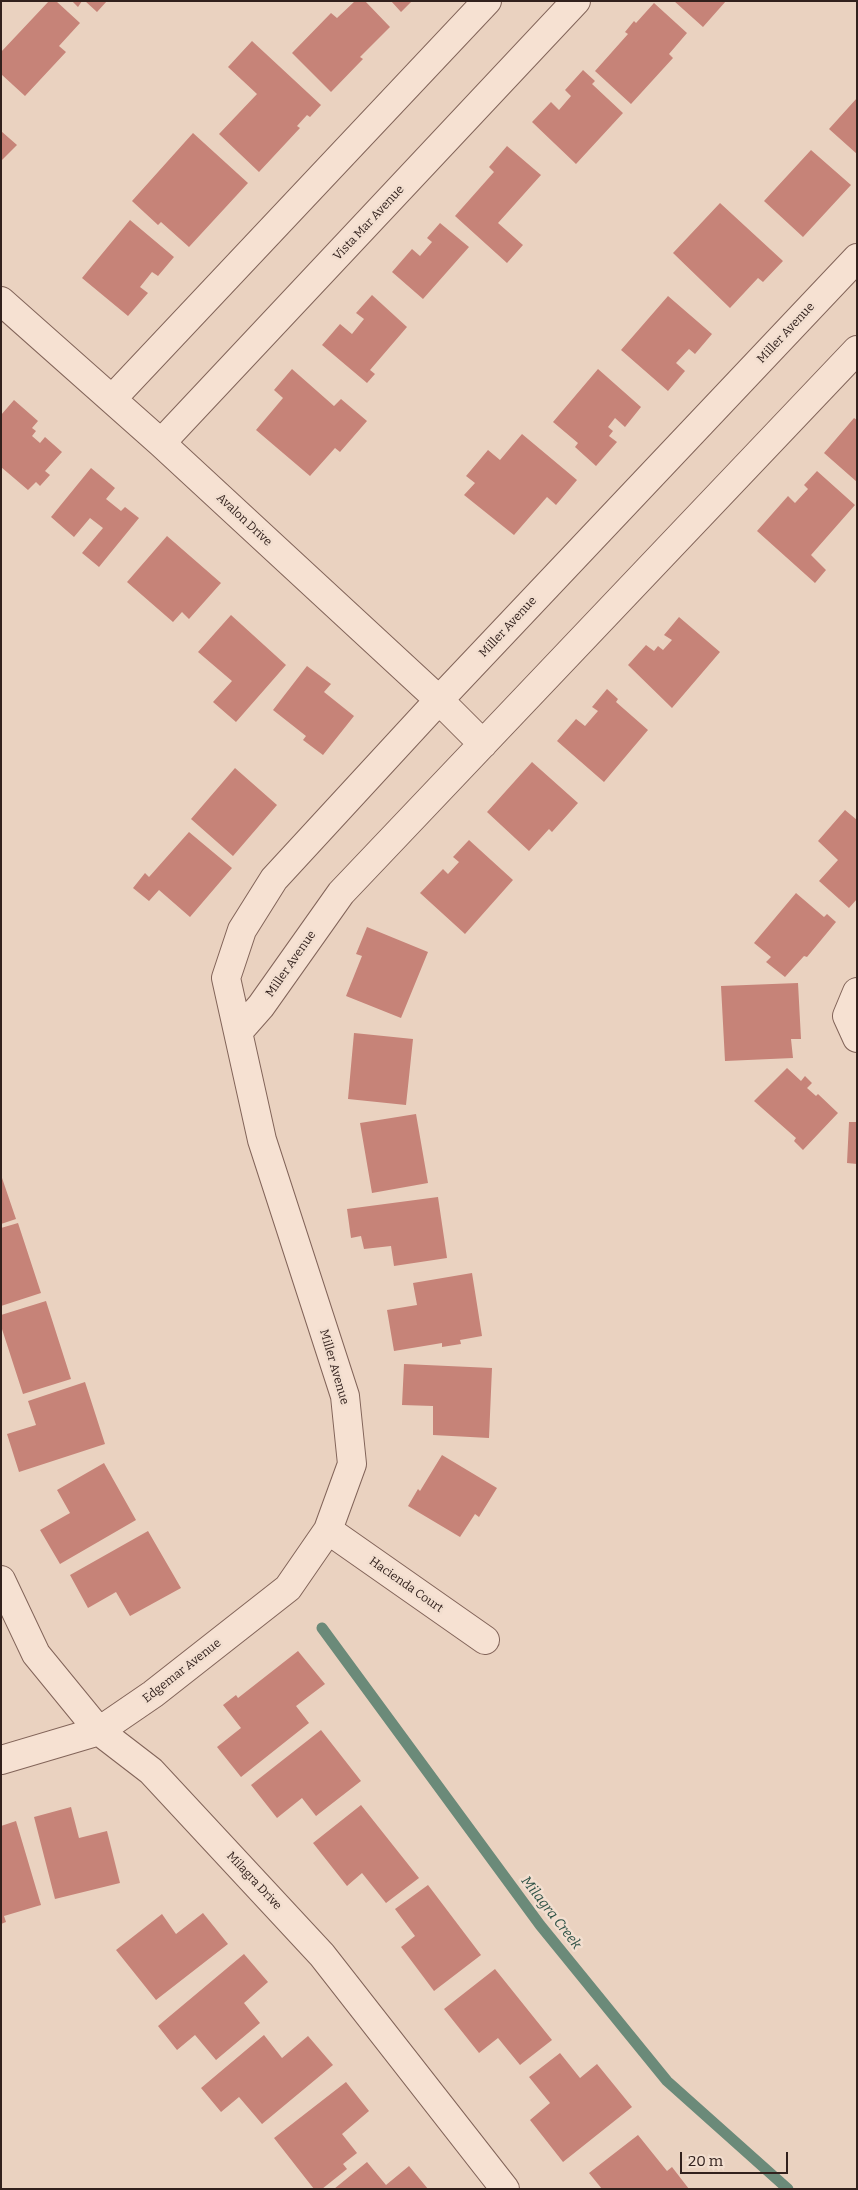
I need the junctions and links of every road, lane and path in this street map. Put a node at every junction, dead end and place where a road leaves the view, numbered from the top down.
1 (487, 1) edge
2 (576, 1) edge
3 (857, 258) edge
4 (1, 300) edge
5 (857, 350) edge
6 (112, 399) junction
7 (161, 443) junction
8 (439, 700) junction
9 (483, 744) junction
10 (857, 992) edge
11 (238, 1030) junction
12 (857, 1038) edge
13 (328, 1530) junction
14 (1, 1580) edge
15 (485, 1640) dead end
16 (100, 1731) junction
17 (1, 1760) edge
18 (505, 2189) edge

1 - 6 street
2 - 7 street, Vista Mar Avenue
3 - 8 street, Miller Avenue
4 - 6 street, Avalon Drive
5 - 9 street, Miller Avenue
6 - 7 street, Avalon Drive
7 - 8 street, Avalon Drive
8 - 9 street, Avalon Drive
8 - 11 street, Miller Avenue
9 - 11 street, Miller Avenue
10 - 12 street
11 - 13 street, Miller Avenue
13 - 15 street, Hacienda Court
13 - 16 street, Edgemar Avenue
14 - 16 street, Milagra Drive
16 - 17 street, Edgemar Avenue
16 - 18 street, Milagra Drive

